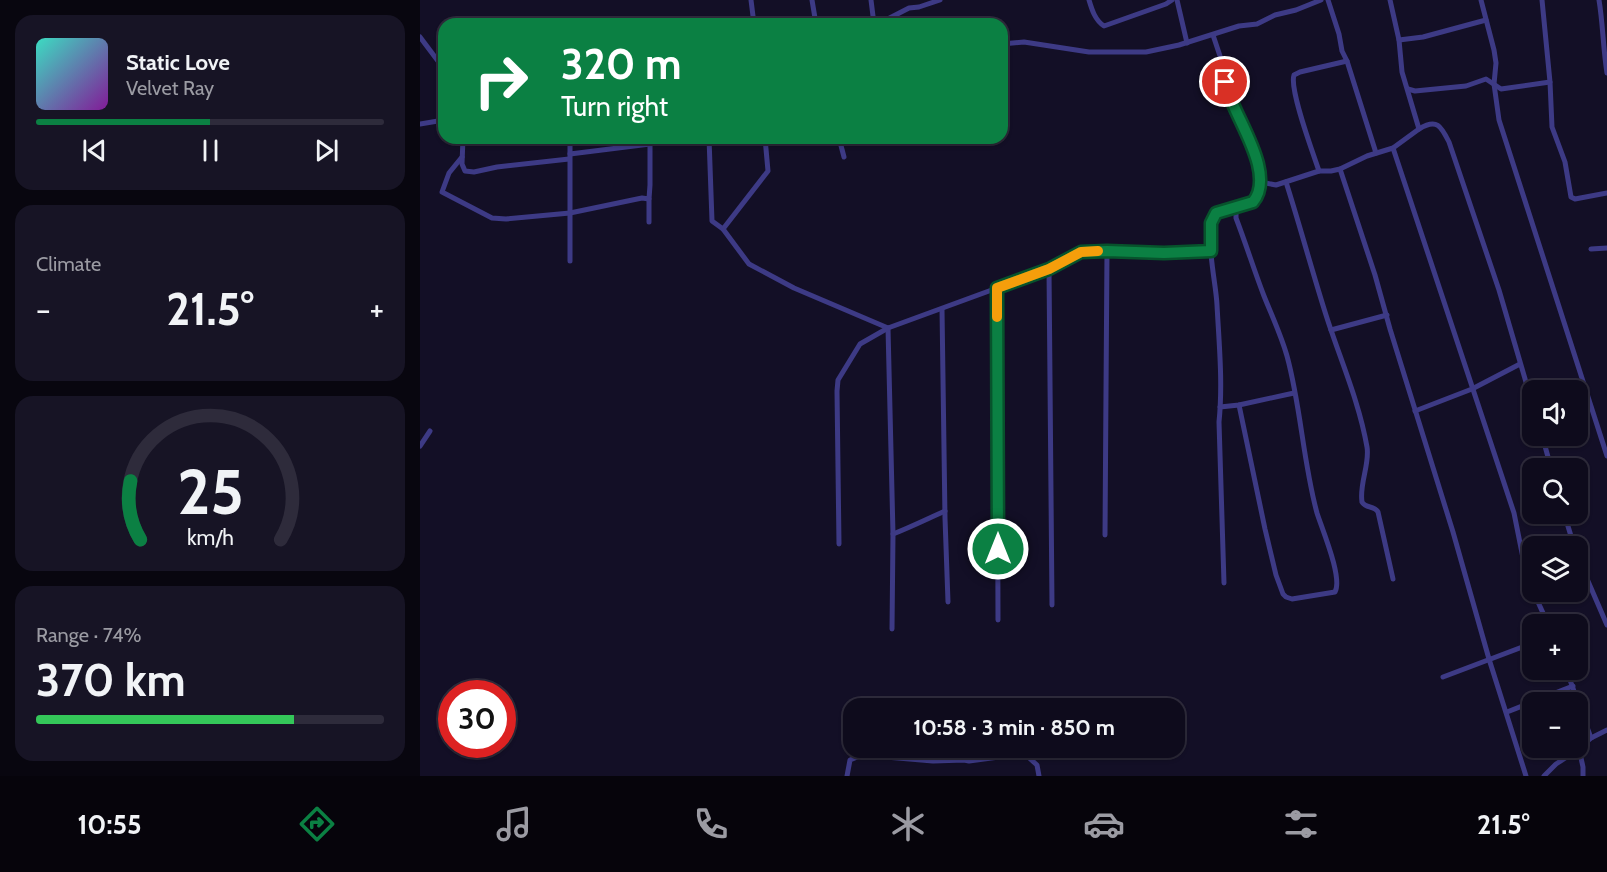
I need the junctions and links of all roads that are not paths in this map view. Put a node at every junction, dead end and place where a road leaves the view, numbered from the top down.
1 (751, 0) edge
2 (813, 0) edge
3 (871, 0) edge
4 (940, 0) edge
5 (1089, 0) edge
6 (1172, 0) edge
7 (1177, 0) edge
8 (1321, 0) edge
9 (1328, 0) edge
10 (1390, 0) edge
11 (1481, 0) edge
12 (1542, 0) edge
13 (1599, 0) edge
14 (1605, 17) edge
15 (753, 18) edge
16 (815, 18) edge
17 (875, 18) edge
18 (888, 18) edge
19 (1486, 20) junction
20 (1213, 35) junction
21 (420, 37) edge
22 (1398, 40) junction
23 (1008, 43) edge
24 (1186, 43) junction
25 (438, 61) edge
26 (1347, 61) junction
27 (1607, 73) edge
28 (1550, 82) junction
29 (1494, 84) junction
30 (1408, 89) junction
31 (438, 121) edge
32 (420, 124) edge
33 (1419, 129) junction
34 (463, 144) edge
35 (570, 144) edge
36 (634, 144) edge
37 (650, 144) edge
38 (709, 144) edge
39 (766, 144) edge
40 (840, 144) edge
41 (1393, 148) junction
42 (1376, 153) junction
43 (570, 156) junction
44 (462, 157) junction
45 (843, 157) dead end
46 (1340, 168) junction
47 (1319, 171) junction
48 (1260, 182) junction
49 (1286, 182) junction
50 (1607, 193) edge
51 (648, 199) junction
52 (1240, 206) junction
53 (570, 213) junction
54 (649, 222) dead end
55 (723, 229) junction
56 (1607, 248) edge
57 (1591, 249) dead end
58 (1107, 251) junction
59 (1211, 251) junction
60 (570, 261) dead end
61 (1049, 269) junction
62 (997, 288) junction
63 (942, 309) junction
64 (1387, 315) junction
65 (888, 327) junction
66 (1331, 330) junction
67 (1520, 364) junction
68 (1525, 380) edge
69 (1472, 389) junction
70 (1294, 393) junction
71 (1239, 405) junction
72 (1220, 407) junction
73 (1415, 411) junction
74 (430, 431) dead end
75 (420, 446) edge
76 (1607, 456) edge
77 (945, 511) junction
78 (893, 534) junction
79 (1105, 535) dead end
80 (839, 544) dead end
81 (1522, 553) edge
82 (1393, 579) dead end
83 (1588, 581) edge
84 (1224, 583) dead end
85 (948, 602) dead end
86 (1052, 605) dead end
87 (998, 620) dead end
88 (1607, 625) edge
89 (892, 629) dead end
90 (1522, 647) edge
91 (1489, 659) junction
92 (1443, 677) dead end
93 (1571, 680) edge
94 (1573, 686) junction
95 (1507, 712) junction
96 (1607, 730) edge
97 (1591, 738) junction
98 (1588, 741) edge
99 (1566, 758) edge
100 (1581, 758) edge
101 (847, 776) edge
102 (1039, 776) edge
103 (1526, 776) edge
104 (1544, 776) edge
105 (1583, 776) edge

1 - 15 street
2 - 16 street
3 - 17 street
4 - 18 street
5 - 6 street
7 - 24 street
8 - 20 street
9 - 26 street
10 - 22 street
11 - 19 street
12 - 28 street
13 - 14 street
14 - 27 street
19 - 22 street
19 - 29 street
20 - 24 street
20 - 48 street
21 - 25 street
22 - 30 street
23 - 24 street
26 - 42 street
26 - 47 street
28 - 29 street
28 - 50 street
29 - 30 street
29 - 76 street
30 - 33 street
31 - 32 street
33 - 41 street
33 - 67 street
34 - 44 street
35 - 43 street
36 - 43 street
37 - 51 street
38 - 55 street
39 - 55 street
40 - 45 street
41 - 42 street
41 - 69 street
42 - 46 street
43 - 44 street
43 - 53 street
44 - 53 street
46 - 47 street
46 - 64 street
47 - 49 street
48 - 49 street
48 - 52 street
49 - 66 street
51 - 53 street
51 - 54 street
52 - 59 street
52 - 70 street
53 - 60 street
55 - 65 street
56 - 57 street
58 - 59 street
58 - 61 street
58 - 79 street
59 - 72 street
61 - 62 street
61 - 86 street
62 - 63 street
62 - 87 street
63 - 65 street
63 - 77 street
64 - 66 street
64 - 73 street
65 - 78 street
65 - 80 street
66 - 82 street
67 - 68 street
67 - 69 street
69 - 73 street
69 - 81 street
70 - 71 street
70 - 71 street
71 - 72 street
72 - 84 street
73 - 91 street
74 - 75 street
77 - 78 street
77 - 85 street
78 - 89 street
83 - 88 street
90 - 91 street
91 - 92 street
91 - 95 street
93 - 94 street
94 - 95 street
94 - 97 street
95 - 103 street
96 - 97 street
97 - 98 street
99 - 104 street
100 - 105 street
101 - 102 street

